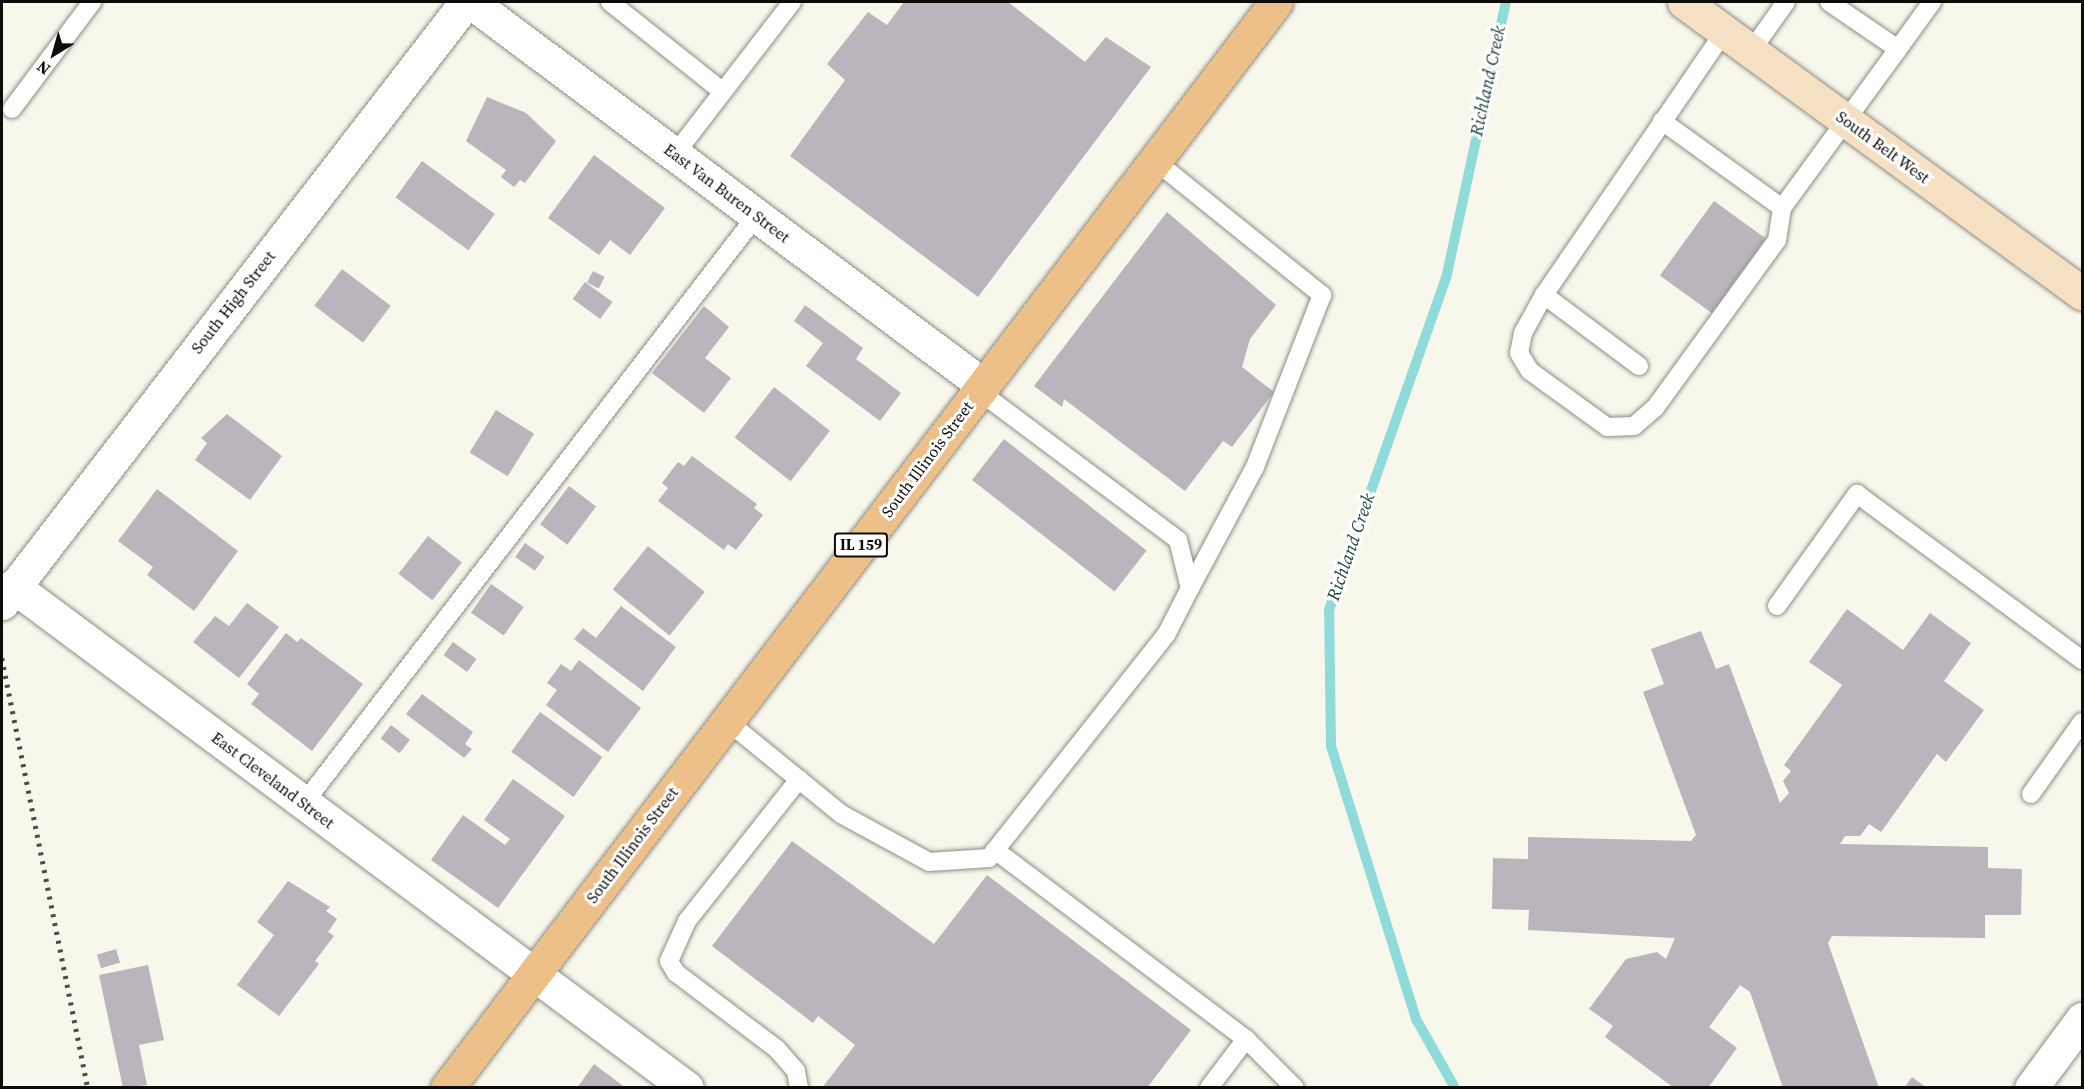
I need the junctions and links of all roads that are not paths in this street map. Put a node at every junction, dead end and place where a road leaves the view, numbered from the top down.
1 (92, 2) edge
2 (466, 2) edge
3 (471, 2) edge
4 (610, 2) edge
5 (792, 2) edge
6 (1273, 2) edge
7 (1684, 2) edge
8 (1786, 2) edge
9 (1829, 2) edge
10 (1932, 2) edge
11 (1725, 31) junction
12 (1898, 50) junction
13 (1751, 51) junction
14 (723, 92) junction
15 (12, 109) dead end
16 (1847, 120) junction
17 (1662, 121) junction
18 (675, 154) junction
19 (1154, 160) junction
20 (1782, 208) junction
21 (757, 215) junction
22 (2082, 292) edge
23 (1544, 295) junction
24 (1639, 366) dead end
25 (981, 388) junction
26 (1190, 588) junction
27 (7, 594) edge
28 (1777, 606) dead end
29 (2082, 660) edge
30 (727, 721) junction
31 (2082, 722) edge
32 (799, 779) junction
33 (2031, 794) dead end
34 (304, 802) junction
35 (995, 850) junction
36 (534, 974) junction
37 (2082, 1019) edge
38 (1246, 1039) junction
39 (447, 1088) edge
40 (687, 1088) edge
41 (799, 1088) edge
42 (1209, 1088) edge
43 (1295, 1088) edge
44 (2031, 1088) edge

1 - 15 lane
2 - 27 street, South High Street
3 - 18 street, East Van Buren Street
4 - 14 lane
5 - 14 lane
6 - 19 main road, South Illinois Street / IL 159
7 - 11 main road, South Belt West
8 - 13 lane
9 - 12 lane
10 - 12 lane
11 - 13 main road, South Belt West
11 - 17 lane
12 - 16 lane
13 - 16 main road, South Belt West
14 - 18 lane
16 - 20 lane
16 - 22 main road, South Belt West
17 - 20 lane
17 - 23 lane
18 - 21 street, East Van Buren Street
19 - 25 main road, South Illinois Street / IL 159
19 - 26 lane
20 - 23 lane
21 - 25 street, East Van Buren Street
21 - 34 lane
23 - 24 lane
25 - 26 lane
25 - 30 main road, South Illinois Street / IL 159
26 - 35 lane
27 - 34 street, East Cleveland Street
28 - 29 lane
30 - 32 lane
30 - 36 main road, South Illinois Street / IL 159
31 - 33 lane
32 - 35 lane
32 - 41 lane
34 - 36 street, East Cleveland Street
35 - 38 lane
36 - 39 main road, South Illinois Street / IL 159
36 - 40 street, East Cleveland Street
37 - 44 street
38 - 42 lane
38 - 43 lane

